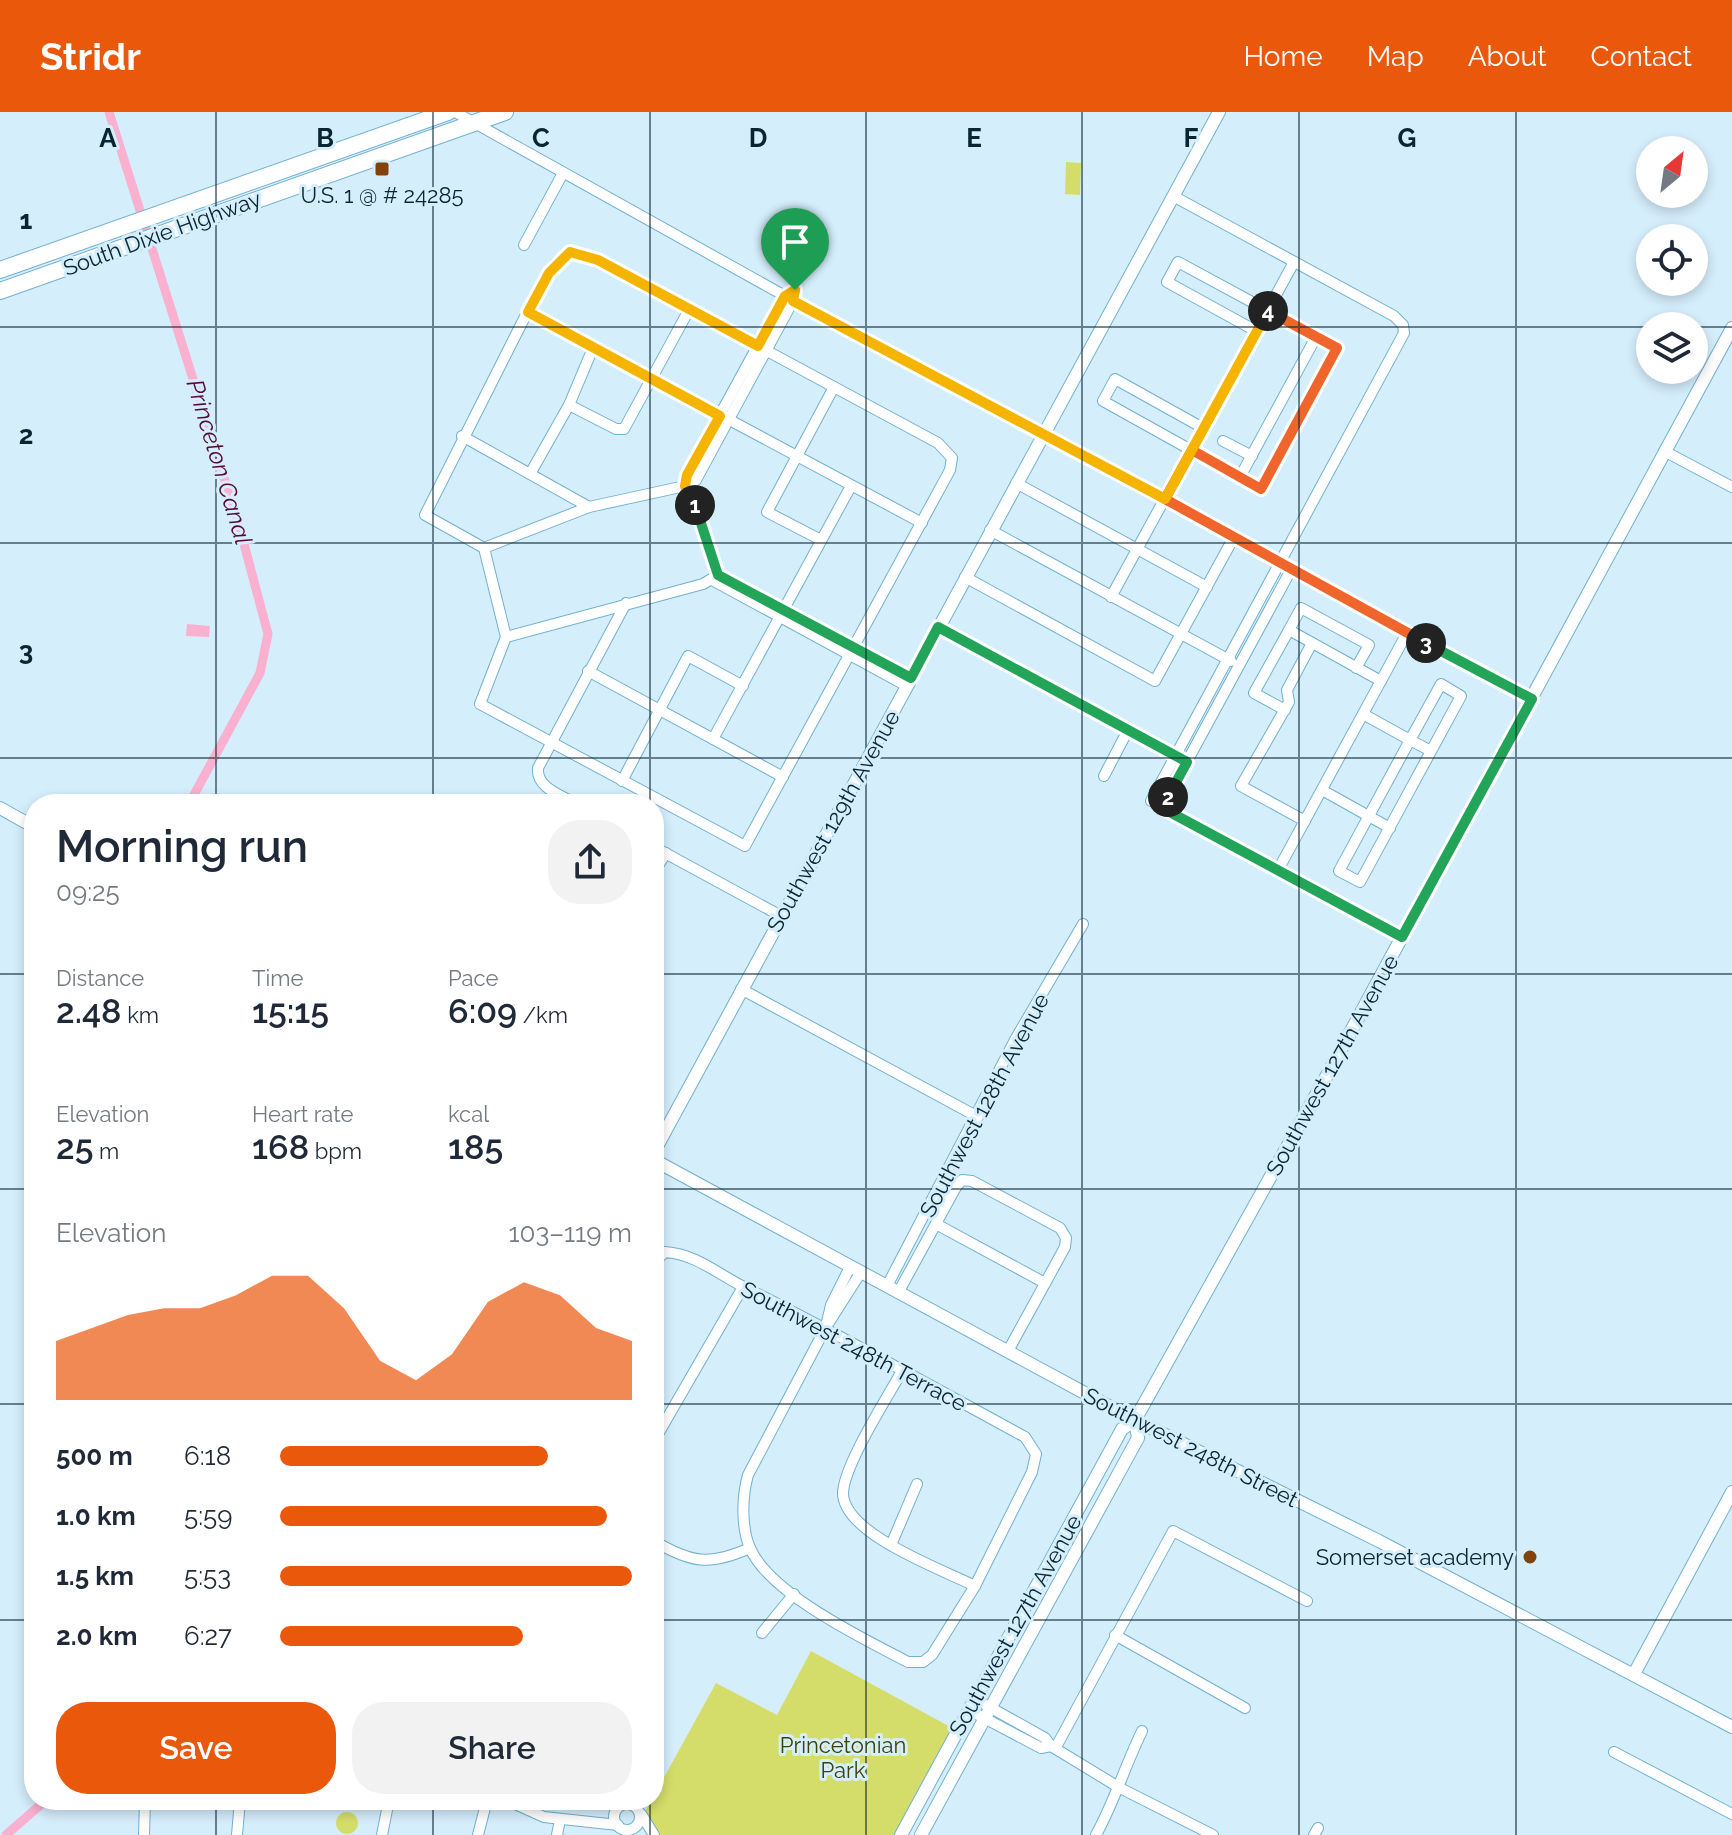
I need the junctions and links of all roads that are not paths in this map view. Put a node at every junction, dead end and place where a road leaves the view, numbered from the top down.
1 (448, 112) edge
2 (455, 112) edge
3 (505, 112) edge
4 (1219, 112) edge
5 (474, 123) junction
6 (391, 132) junction
7 (563, 173) junction
8 (1173, 196) junction
9 (258, 199) junction
10 (524, 245) dead end
11 (1294, 262) junction
12 (0, 270) edge
13 (0, 291) edge
14 (789, 298) junction
15 (690, 308) junction
16 (1267, 310) junction
17 (528, 312) junction
18 (1732, 328) edge
19 (1256, 331) junction
20 (1316, 337) junction
21 (593, 348) junction
22 (762, 348) junction
23 (651, 379) junction
24 (834, 387) junction
25 (569, 405) junction
26 (724, 418) junction
27 (1203, 428) junction
28 (1043, 435) junction
29 (462, 436) junction
30 (1223, 441) dead end
31 (1192, 450) junction
32 (1664, 451) junction
33 (1252, 456) junction
34 (795, 457) junction
35 (530, 474) junction
36 (1240, 477) junction
37 (1016, 483) junction
38 (685, 486) junction
39 (851, 486) junction
40 (1732, 487) edge
41 (1165, 499) junction
42 (589, 507) junction
43 (922, 523) junction
44 (990, 530) junction
45 (1234, 537) junction
46 (821, 540) junction
47 (484, 548) junction
48 (1137, 549) junction
49 (1281, 562) junction
50 (1292, 568) junction
51 (715, 577) junction
52 (965, 577) junction
53 (1207, 587) junction
54 (1111, 597) junction
55 (626, 603) junction
56 (781, 613) junction
57 (938, 627) junction
58 (1289, 630) junction
59 (1407, 633) junction
60 (1181, 634) junction
61 (506, 637) junction
62 (1312, 643) junction
63 (852, 652) junction
64 (1228, 659) junction
65 (1239, 665) junction
66 (1356, 668) junction
67 (588, 671) junction
68 (1381, 681) junction
69 (909, 682) junction
70 (743, 686) junction
71 (1532, 699) junction
72 (659, 709) junction
73 (1285, 710) junction
74 (1363, 714) junction
75 (1128, 730) junction
76 (713, 739) junction
77 (1410, 740) junction
78 (551, 742) junction
79 (1431, 751) junction
80 (1175, 756) junction
81 (1187, 762) junction
82 (1104, 776) dead end
83 (783, 777) junction
84 (622, 781) junction
85 (1322, 790) junction
86 (557, 794) edge
87 (647, 794) edge
88 (1151, 801) dead end
89 (664, 803) edge
90 (0, 808) edge
91 (1369, 816) junction
92 (24, 821) edge
93 (1305, 821) junction
94 (1390, 828) junction
95 (666, 853) joint
96 (664, 856) edge
97 (1278, 870) junction
98 (781, 916) junction
99 (1083, 924) dead end
100 (1402, 937) junction
101 (741, 989) junction
102 (978, 1117) junction
103 (664, 1133) edge
104 (664, 1165) edge
105 (936, 1224) junction
106 (664, 1253) edge
107 (856, 1269) junction
108 (1045, 1283) junction
109 (743, 1287) junction
110 (893, 1290) junction
111 (826, 1327) junction
112 (1008, 1351) junction
113 (902, 1371) junction
114 (1135, 1420) junction
115 (664, 1424) edge
116 (917, 1484) dead end
117 (1732, 1492) edge
118 (891, 1545) junction
119 (664, 1547) edge
120 (750, 1548) junction
121 (975, 1586) junction
122 (794, 1594) junction
123 (1307, 1601) dead end
124 (762, 1633) dead end
125 (1115, 1635) junction
126 (1634, 1674) junction
127 (972, 1704) junction
128 (1245, 1708) dead end
129 (986, 1712) junction
130 (1732, 1727) edge
131 (1142, 1731) dead end
132 (1054, 1747) junction
133 (1614, 1752) dead end
134 (1120, 1788) junction
135 (145, 1810) edge
136 (239, 1810) edge
137 (387, 1810) edge
138 (484, 1810) edge
139 (527, 1810) edge
140 (613, 1810) edge
141 (616, 1810) edge
142 (637, 1810) edge
143 (641, 1814) junction
144 (1732, 1814) edge
145 (560, 1820) junction
146 (588, 1820) junction
147 (618, 1825) junction
148 (633, 1828) junction
149 (904, 1830) edge
150 (922, 1834) edge
151 (144, 1835) edge
152 (237, 1835) edge
153 (382, 1835) edge
154 (478, 1835) edge
155 (557, 1835) edge
156 (651, 1835) edge
157 (1096, 1835) edge
158 (1213, 1835) edge

1 - 6 highway, South Dixie Highway
2 - 5 street
3 - 5 highway, South Dixie Highway
4 - 8 street, Southwest 129th Avenue
5 - 7 street
5 - 9 highway, South Dixie Highway
6 - 9 highway
6 - 12 highway, South Dixie Highway
7 - 10 street
7 - 14 street
8 - 11 street
8 - 28 street, Southwest 129th Avenue
9 - 13 highway, South Dixie Highway
11 - 16 street
11 - 49 street
14 - 22 street
14 - 28 street
15 - 17 street
15 - 22 street
15 - 23 street
16 - 19 street
16 - 19 street
16 - 20 street
17 - 21 street
17 - 29 street
18 - 32 street, Southwest 127th Avenue
19 - 27 street
20 - 33 street
20 - 36 street
21 - 23 street
21 - 25 street
22 - 24 street
22 - 26 street
23 - 25 street
23 - 26 street
24 - 34 street
24 - 43 street
25 - 35 street
26 - 34 street
26 - 38 street
27 - 31 street
27 - 31 street
28 - 37 street, Southwest 129th Avenue
28 - 41 street
29 - 35 street
29 - 47 street
30 - 33 street
31 - 36 street
31 - 41 street
32 - 40 street
32 - 71 street, Southwest 127th Avenue
33 - 36 street
34 - 39 street
34 - 46 street
35 - 42 street
37 - 44 street, Southwest 129th Avenue
37 - 48 street
38 - 42 street
38 - 51 street
39 - 43 street
39 - 46 street
41 - 45 street
41 - 48 street
42 - 47 street
43 - 63 street
44 - 52 street, Southwest 129th Avenue
44 - 54 street
45 - 49 street
45 - 53 street
46 - 56 street
47 - 61 street
48 - 53 street
48 - 54 street
49 - 50 street
49 - 64 street
50 - 59 street
50 - 65 street
51 - 55 street
51 - 56 street
52 - 57 street, Southwest 129th Avenue
52 - 60 street
53 - 60 street
54 - 60 street
55 - 61 street
55 - 67 street
56 - 63 street
56 - 70 street
57 - 69 street, Southwest 129th Avenue
57 - 75 street
58 - 62 street
58 - 66 street
58 - 73 street
59 - 68 street
59 - 71 street
60 - 64 street
61 - 78 street
62 - 66 street
62 - 73 street
63 - 69 street
63 - 83 street
64 - 65 street
64 - 80 street
65 - 81 street
66 - 68 street
67 - 72 street
67 - 78 street
68 - 74 street
69 - 98 street, Southwest 129th Avenue
70 - 72 street
70 - 76 street
71 - 100 street, Southwest 127th Avenue
72 - 76 street
72 - 84 street
73 - 93 street
74 - 77 street
74 - 85 street
75 - 80 street
75 - 82 street
76 - 83 street
77 - 79 street
77 - 79 street
77 - 91 street
78 - 84 street
78 - 86 street
79 - 94 street
80 - 81 street
80 - 88 street
81 - 97 street
83 - 89 street
84 - 87 street
85 - 91 street
85 - 93 street
90 - 92 street
91 - 94 street
91 - 94 street
93 - 97 street
95 - 96 street
95 - 98 street
97 - 100 street
98 - 101 street, Southwest 129th Avenue
99 - 102 street, Southwest 128th Avenue
100 - 114 street, Southwest 127th Avenue
101 - 102 street
101 - 103 street, Southwest 129th Avenue
102 - 110 street, Southwest 128th Avenue
104 - 107 street, Southwest 248th Street
105 - 108 street
105 - 108 street
105 - 110 street
106 - 109 street, Southwest 248th Terrace
107 - 110 street, Southwest 248th Street
107 - 111 street
108 - 112 street
109 - 111 street, Southwest 248th Terrace
109 - 115 street
110 - 112 street, Southwest 248th Street
111 - 113 street, Southwest 248th Terrace
111 - 120 street
112 - 114 street, Southwest 248th Street
113 - 118 street
113 - 121 street, Southwest 248th Terrace
114 - 126 street, Southwest 248th Street
114 - 127 street, Southwest 127th Avenue
114 - 129 street, Southwest 127th Avenue
116 - 118 street
117 - 126 street
118 - 121 street
119 - 120 street
120 - 122 street
121 - 122 street
122 - 124 street
123 - 125 street
125 - 128 street
125 - 132 street
126 - 130 street, Southwest 248th Street
127 - 129 street
127 - 149 street, Southwest 127th Avenue
129 - 132 street
129 - 150 street, Southwest 127th Avenue
131 - 134 street
132 - 134 street
133 - 144 street
134 - 157 street
134 - 158 street
135 - 151 street
136 - 152 street
137 - 153 street
138 - 154 street
139 - 145 street
140 - 146 street
141 - 147 street
142 - 143 street
143 - 148 street
143 - 156 street
145 - 146 street
145 - 155 street
146 - 147 street
147 - 148 street
148 - 156 street
149 - 150 street

